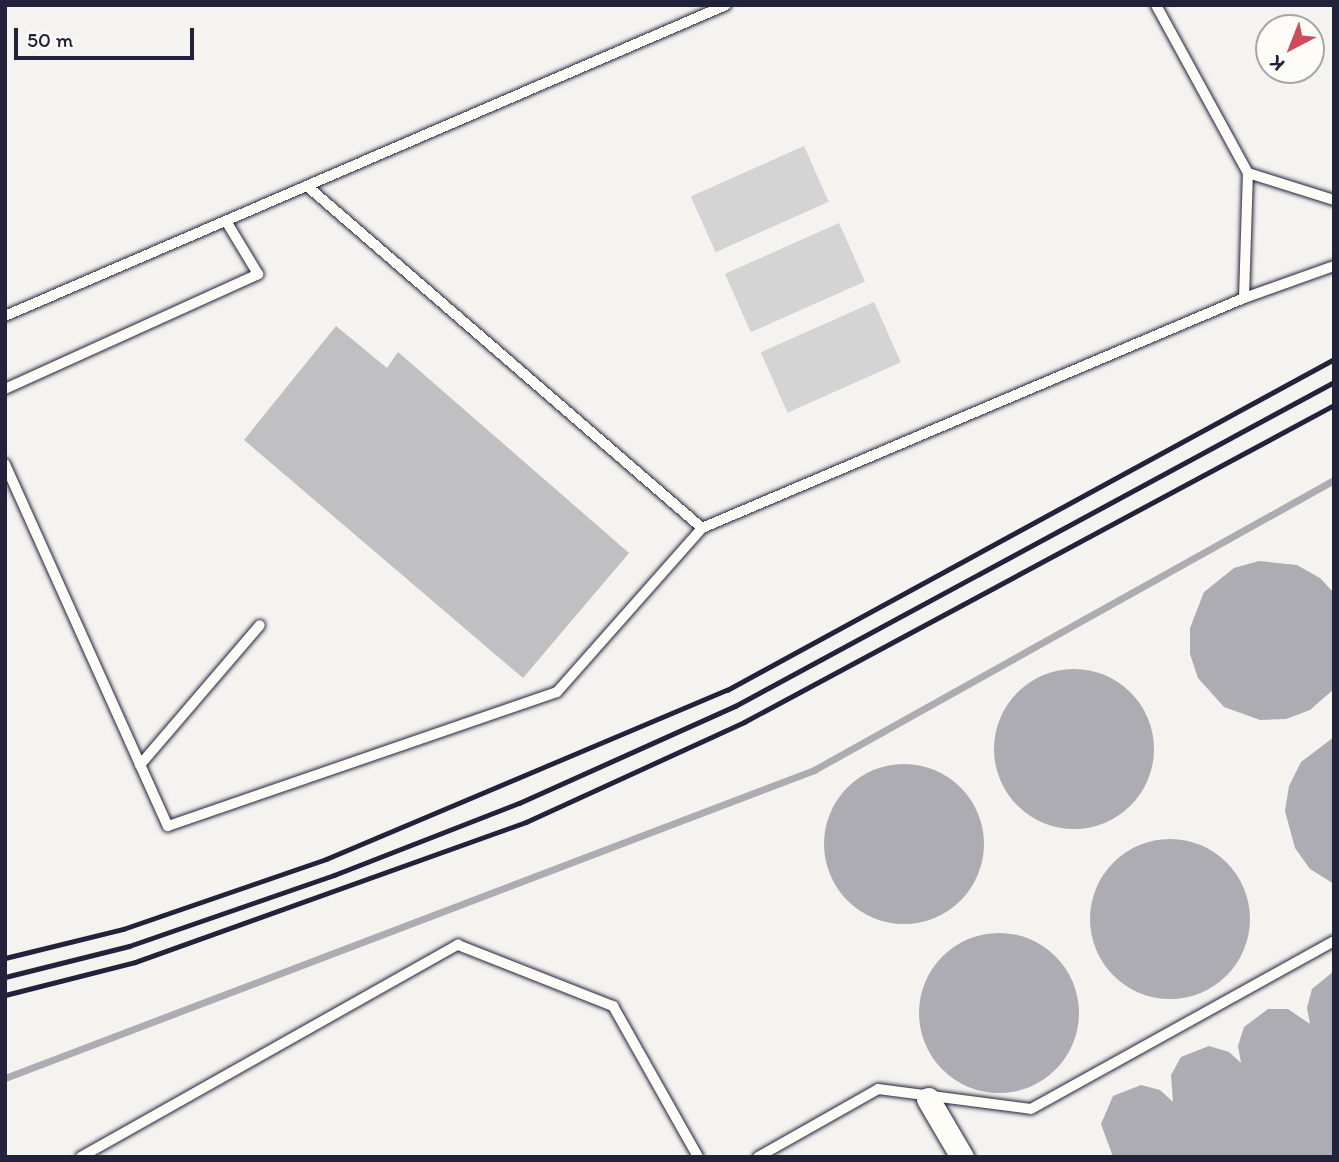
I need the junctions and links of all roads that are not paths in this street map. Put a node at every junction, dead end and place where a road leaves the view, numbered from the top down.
1 (726, 5) edge
2 (1156, 5) edge
3 (1248, 173) junction
4 (307, 186) junction
5 (1334, 200) edge
6 (226, 221) junction
7 (1334, 267) edge
8 (1244, 298) junction
9 (5, 316) edge
10 (5, 389) edge
11 (5, 464) edge
12 (702, 528) junction
13 (260, 625) dead end
14 (140, 765) junction
15 (1334, 941) edge
16 (928, 1099) junction
17 (80, 1157) edge
18 (698, 1157) edge
19 (758, 1157) edge
20 (962, 1157) edge

1 - 4 lane
2 - 3 lane
3 - 5 lane
3 - 8 lane
4 - 6 lane
4 - 12 lane
6 - 9 lane
6 - 10 lane
7 - 8 lane
8 - 12 lane
11 - 14 lane
12 - 14 lane
13 - 14 lane
15 - 16 lane
16 - 19 lane
16 - 20 street
17 - 18 lane

